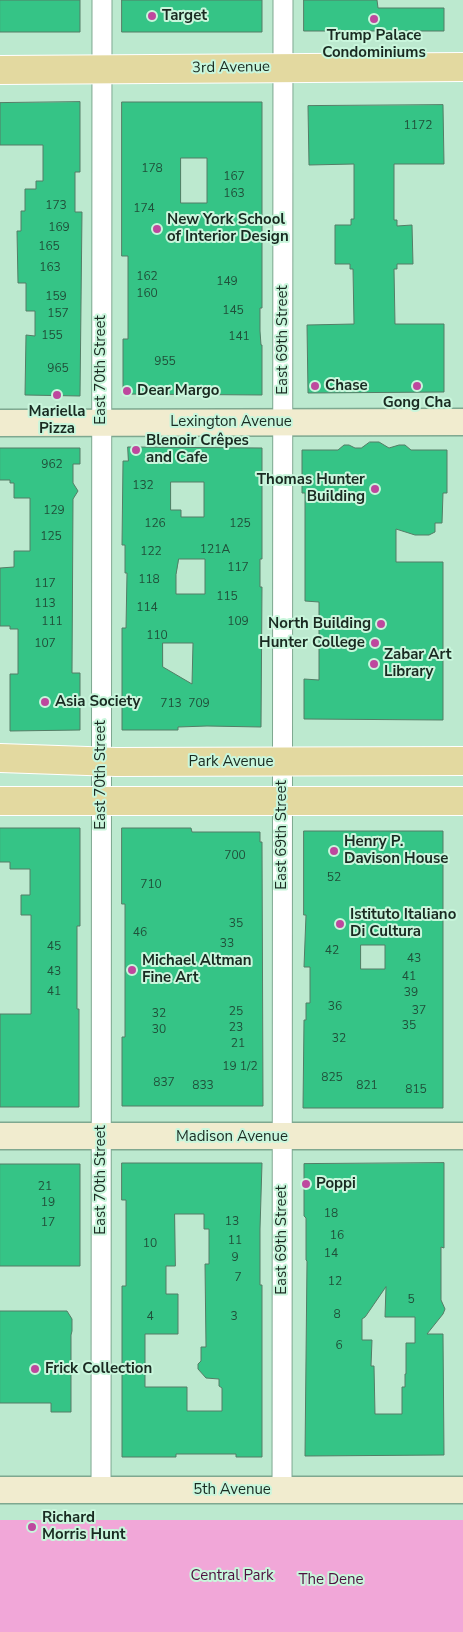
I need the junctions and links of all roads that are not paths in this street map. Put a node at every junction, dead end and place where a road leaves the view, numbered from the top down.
1 (102, 0) edge
2 (282, 0) edge
3 (282, 67) junction
4 (463, 67) edge
5 (0, 70) edge
6 (101, 70) junction
7 (283, 422) junction
8 (463, 422) edge
9 (0, 423) edge
10 (101, 423) junction
11 (0, 758) edge
12 (101, 761) junction
13 (463, 761) edge
14 (282, 762) junction
15 (0, 801) edge
16 (101, 801) junction
17 (282, 801) junction
18 (463, 801) edge
19 (0, 1136) edge
20 (100, 1136) junction
21 (463, 1136) edge
22 (282, 1137) junction
23 (0, 1490) edge
24 (101, 1490) junction
25 (282, 1490) junction
26 (463, 1490) edge

1 - 6 street, East 70th Street
2 - 3 street, East 69th Street
3 - 4 main road, 3rd Avenue
3 - 6 main road, 3rd Avenue
3 - 7 street, East 69th Street
5 - 6 main road, 3rd Avenue
6 - 10 street, East 70th Street
7 - 8 main road, Lexington Avenue
7 - 10 main road, Lexington Avenue
7 - 14 street, East 69th Street
9 - 10 main road, Lexington Avenue
10 - 12 street, East 70th Street
11 - 12 main road, Park Avenue
12 - 14 main road, Park Avenue
12 - 16 street, East 70th Street
13 - 14 main road, Park Avenue
14 - 17 street, East 69th Street
15 - 16 main road
16 - 17 main road
16 - 20 street, East 70th Street
17 - 18 main road
17 - 22 street, East 69th Street
19 - 20 main road, Madison Avenue
20 - 22 main road, Madison Avenue
20 - 24 street, East 70th Street
21 - 22 main road, Madison Avenue
22 - 25 street, East 69th Street
23 - 24 main road, 5th Avenue
24 - 25 main road, 5th Avenue
25 - 26 main road, 5th Avenue

